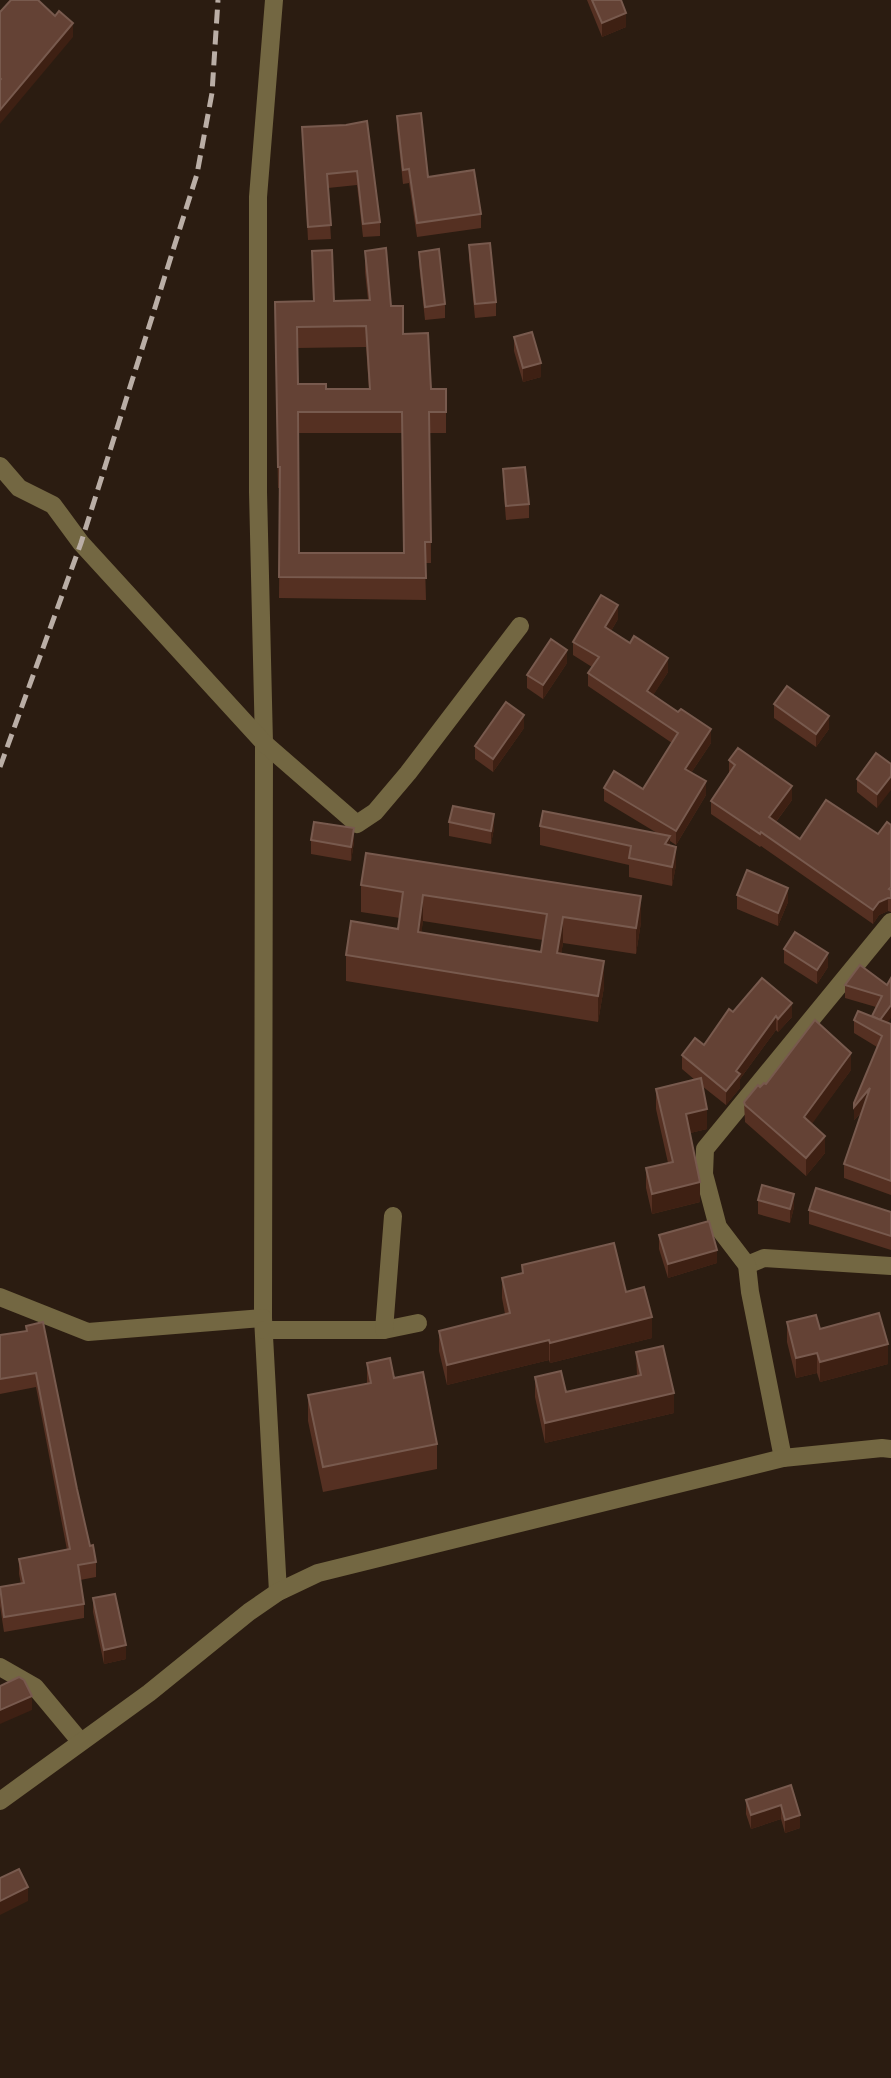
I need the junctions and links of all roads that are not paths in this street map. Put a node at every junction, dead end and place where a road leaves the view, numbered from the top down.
1 (274, 0) edge
2 (0, 466) edge
3 (520, 626) dead end
4 (264, 743) junction
5 (891, 922) edge
6 (393, 1216) dead end
7 (747, 1265) junction
8 (891, 1266) edge
9 (0, 1297) edge
10 (418, 1323) dead end
11 (264, 1324) junction
12 (384, 1329) junction
13 (891, 1449) edge
14 (783, 1458) junction
15 (278, 1592) junction
16 (0, 1667) edge
17 (80, 1741) junction
18 (0, 1801) edge

1 - 4 street
2 - 4 street
3 - 4 street
4 - 11 street
5 - 7 street
6 - 12 street
7 - 8 street
7 - 14 street
9 - 11 street
10 - 12 street
11 - 12 street
11 - 15 street
13 - 14 street
14 - 15 street
15 - 17 street
16 - 17 street
17 - 18 street

